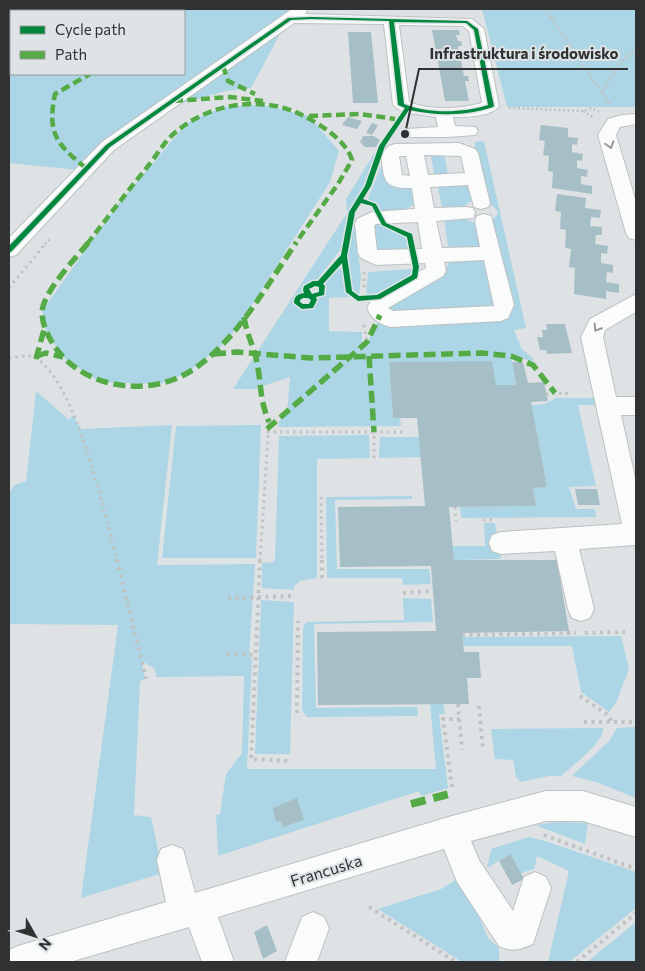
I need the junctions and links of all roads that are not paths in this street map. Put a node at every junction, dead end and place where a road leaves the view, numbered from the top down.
1 (295, 14) edge
2 (391, 20) junction
3 (443, 111) junction
4 (623, 120) edge
5 (469, 131) dead end
6 (447, 140) junction
7 (414, 141) junction
8 (476, 179) junction
9 (452, 180) junction
10 (420, 181) junction
11 (477, 212) junction
12 (426, 215) junction
13 (636, 233) edge
14 (9, 250) edge
15 (492, 253) junction
16 (433, 256) junction
17 (636, 302) edge
18 (608, 406) junction
19 (636, 406) edge
20 (498, 531) road end
21 (636, 534) edge
22 (564, 538) junction
23 (581, 609) dead end
24 (636, 822) edge
25 (452, 831) junction
26 (172, 860) dead end
27 (535, 888) dead end
28 (191, 911) junction
29 (313, 928) dead end
30 (18, 962) edge
31 (218, 962) edge
32 (300, 962) edge

1 - 2 street
1 - 14 street
2 - 3 street
2 - 3 street
3 - 6 street
4 -> 13 street
5 - 6 street
6 - 7 street
6 - 8 street
6 - 9 street
7 - 10 street
7 - 10 street
8 - 9 street
8 - 11 street
9 - 10 street
10 - 12 street
11 - 12 street
11 - 15 street
12 - 16 street
12 - 16 street
15 - 16 street
15 - 16 street
17 -> 18 street
18 - 19 street
18 - 21 street
20 - 22 street
21 - 22 street
22 - 23 street
24 - 25 street, Francuska
25 - 27 street
25 - 28 street, Francuska
26 - 28 street
28 - 30 street, Francuska
28 - 31 street
29 - 32 street

